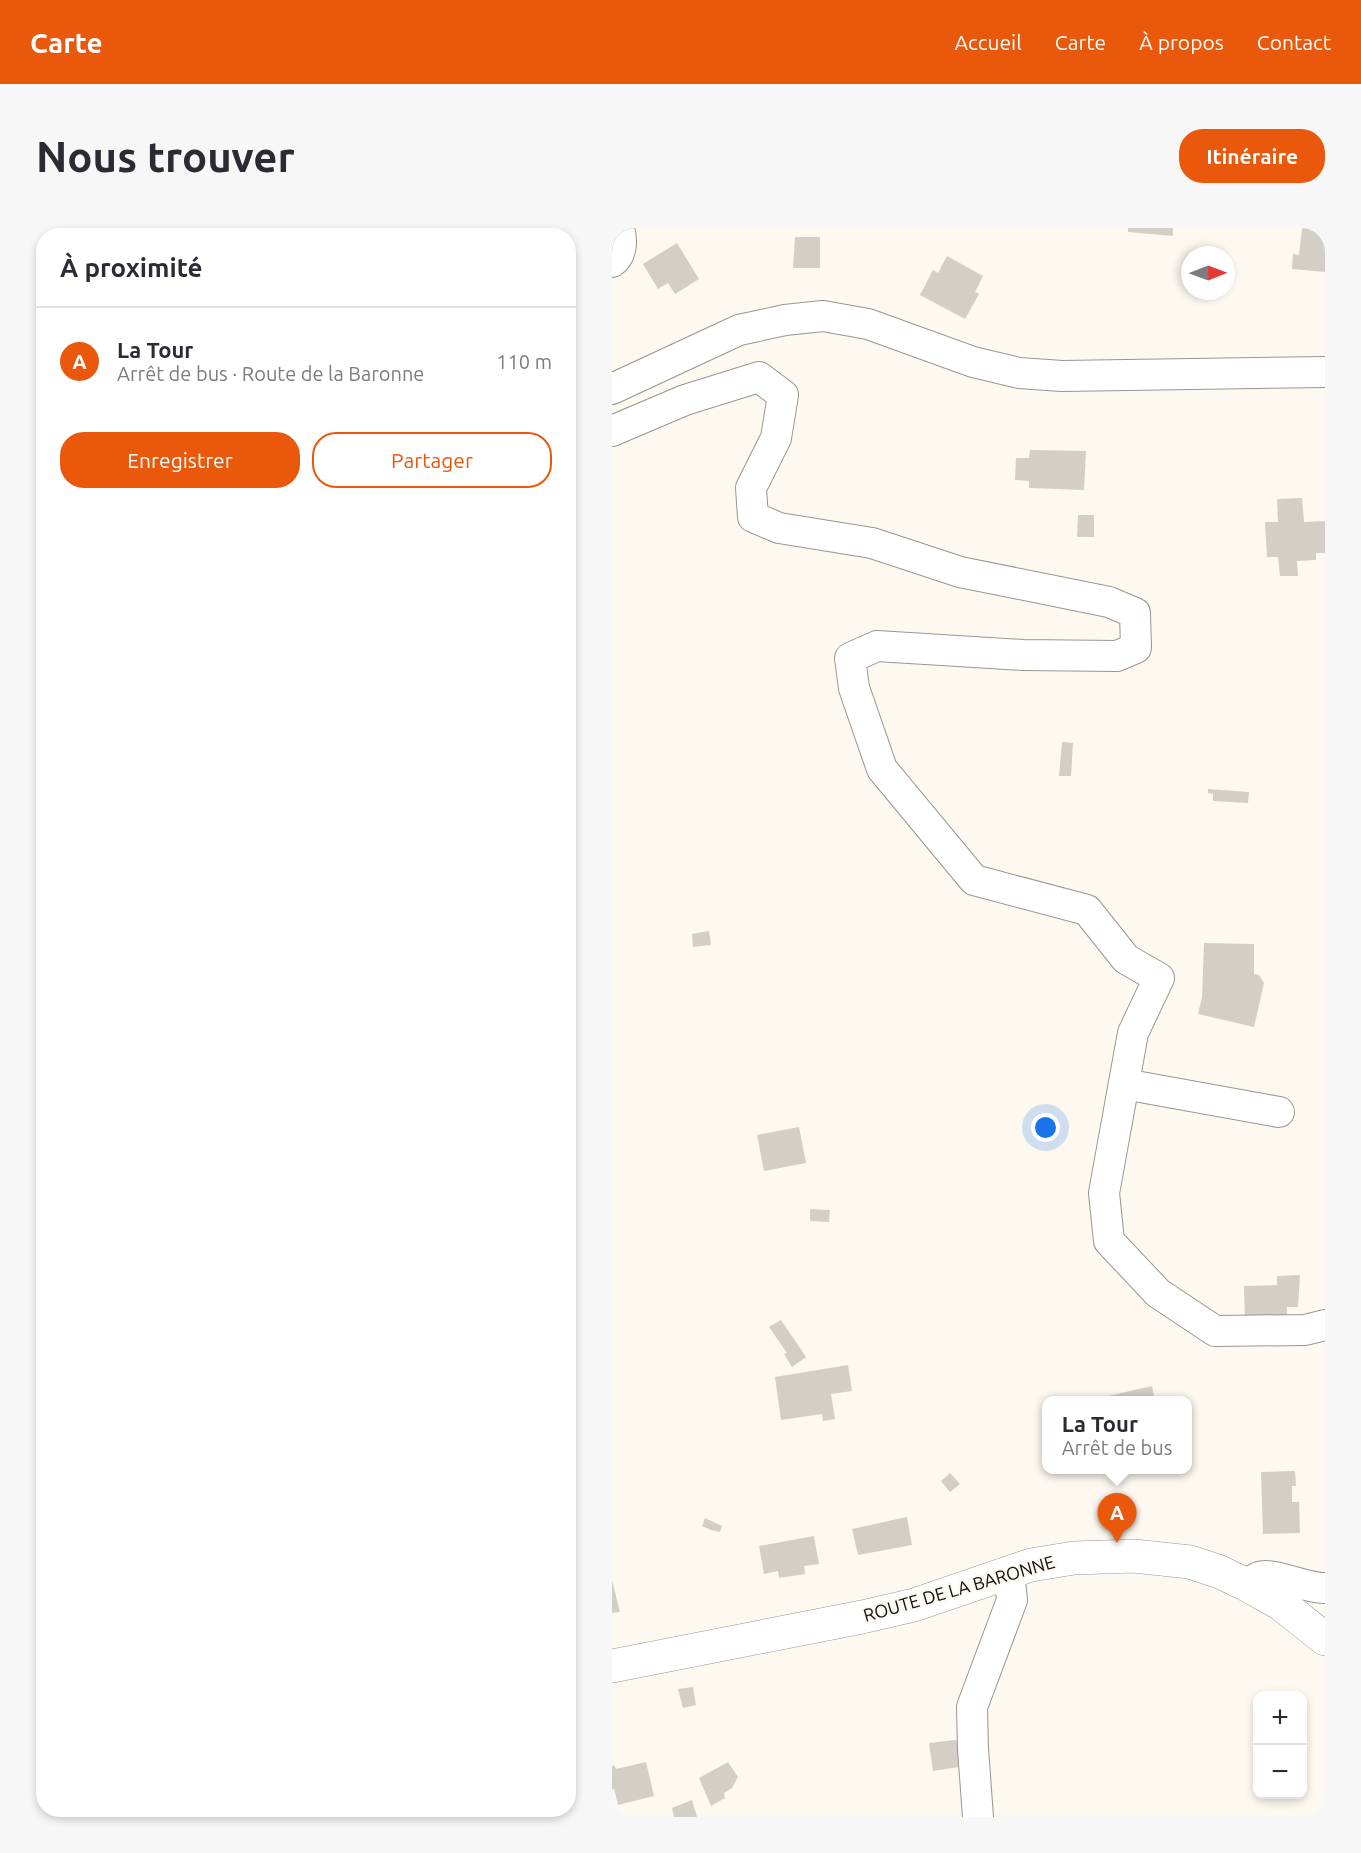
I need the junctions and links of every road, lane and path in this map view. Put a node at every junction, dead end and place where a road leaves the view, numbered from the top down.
1 (619, 228) edge
2 (612, 262) edge
3 (1325, 372) edge
4 (612, 388) edge
5 (612, 431) edge
6 (1124, 1084) junction
7 (1279, 1112) dead end
8 (1325, 1325) edge
9 (1009, 1572) junction
10 (1247, 1585) junction
11 (1325, 1588) edge
12 (1325, 1639) edge
13 (612, 1666) edge
14 (978, 1817) edge

1 - 2 street
3 - 4 street
5 - 6 street
6 - 7 street
6 - 8 street
9 - 10 main road, ROUTE DE LA BARONNE
9 - 13 main road, ROUTE DE LA BARONNE
9 - 14 street
10 - 11 street
10 - 12 main road, ROUTE DE LA BARONNE

